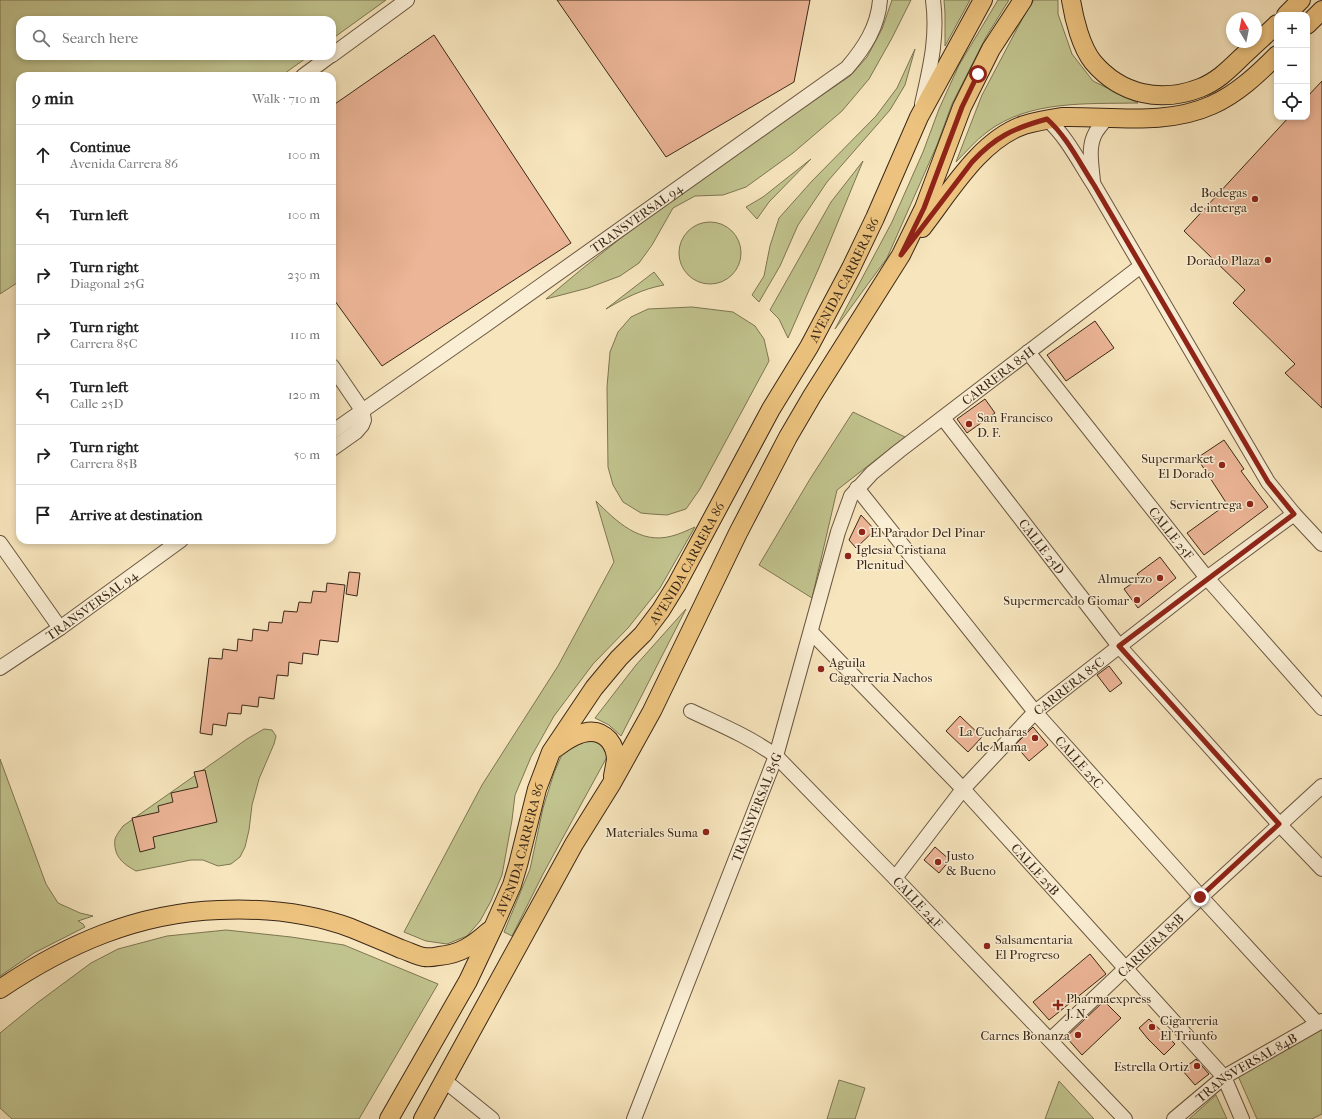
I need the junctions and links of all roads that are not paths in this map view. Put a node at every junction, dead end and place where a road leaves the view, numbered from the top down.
1 (407, 0) edge
2 (880, 0) edge
3 (933, 0) edge
4 (983, 0) edge
5 (1023, 0) edge
6 (1071, 0) edge
7 (1300, 0) edge
8 (1322, 10) edge
9 (1289, 12) edge
10 (1310, 22) edge
11 (1274, 27) edge
12 (336, 51) edge
13 (1274, 58) edge
14 (324, 60) edge
15 (308, 72) edge
16 (919, 117) junction
17 (1107, 117) junction
18 (1047, 119) junction
19 (1094, 185) junction
20 (901, 255) junction
21 (1142, 266) junction
22 (1028, 352) junction
23 (336, 372) edge
24 (362, 410) junction
25 (943, 418) junction
26 (336, 429) edge
27 (336, 446) edge
28 (857, 488) junction
29 (1294, 514) junction
30 (0, 543) edge
31 (176, 544) edge
32 (1322, 544) edge
33 (1207, 578) junction
34 (60, 628) junction
35 (812, 633) junction
36 (1119, 646) junction
37 (0, 668) edge
38 (1322, 708) edge
39 (691, 711) dead end
40 (1035, 712) junction
41 (551, 752) junction
42 (776, 756) junction
43 (612, 782) junction
44 (1322, 786) edge
45 (963, 789) junction
46 (1279, 824) junction
47 (1322, 869) edge
48 (895, 878) junction
49 (1200, 897) junction
50 (493, 928) junction
51 (1125, 968) junction
52 (0, 989) edge
53 (1320, 1022) edge
54 (1050, 1040) junction
55 (1224, 1077) junction
56 (445, 1081) junction
57 (389, 1119) edge
58 (423, 1119) edge
59 (492, 1119) edge
60 (634, 1119) edge
61 (1125, 1119) edge
62 (1174, 1119) edge
63 (1242, 1119) edge

1 - 12 street
2 - 24 street, TRANSVERSAL 94
3 - 16 street
4 - 16 main road, AVENIDA CARRERA 86
5 - 20 main road
6 - 11 main road
7 - 9 main road
8 - 10 main road
13 - 17 main road
14 - 15 street
16 - 41 main road, AVENIDA CARRERA 86
17 - 18 main road
17 - 19 street
18 - 19 street
18 - 20 main road
19 - 21 street
20 - 43 main road
21 - 22 street, CARRERA 85H
21 - 29 street
22 - 25 street, CARRERA 85H
22 - 33 street, CALLE 25F
23 - 24 street
24 - 26 street, TRANSVERSAL 94
24 - 27 street
25 - 28 street, CARRERA 85H
25 - 36 street, CALLE 25D
28 - 35 street, TRANSVERSAL 85G
28 - 40 street, CALLE 25C
29 - 32 street
29 - 33 street, CARRERA 85C
30 - 34 street
31 - 34 street, TRANSVERSAL 94
33 - 36 street, CARRERA 85C
33 - 38 street, CALLE 25F
34 - 37 street, TRANSVERSAL 94
35 - 42 street, TRANSVERSAL 85G
35 - 45 street, CALLE 25B
36 - 40 street, CARRERA 85C
36 - 46 street, CALLE 25D
39 - 42 street, CALLE 24F
40 - 45 street, CARRERA 85C
40 - 49 street, CALLE 25C
41 - 43 main road
41 - 50 main road, AVENIDA CARRERA 86
42 - 48 street, CALLE 24F
42 - 60 street, TRANSVERSAL 85G
43 - 56 main road
44 - 46 street, CARRERA 85B
45 - 48 street, CARRERA 85C
45 - 51 street, CALLE 25B
46 - 47 street, CALLE 25D
46 - 49 street, CARRERA 85B
48 - 54 street, CALLE 24F
49 - 51 street, CARRERA 85B
49 - 53 street, CALLE 25C
50 - 52 main road
50 - 57 main road, AVENIDA CARRERA 86
51 - 54 street, CARRERA 85B
51 - 55 street, CALLE 25B
53 - 55 street, TRANSVERSAL 84B
54 - 61 street, CALLE 24F
55 - 62 street, TRANSVERSAL 84B
55 - 63 street, CALLE 25B
56 - 58 main road
56 - 59 street

